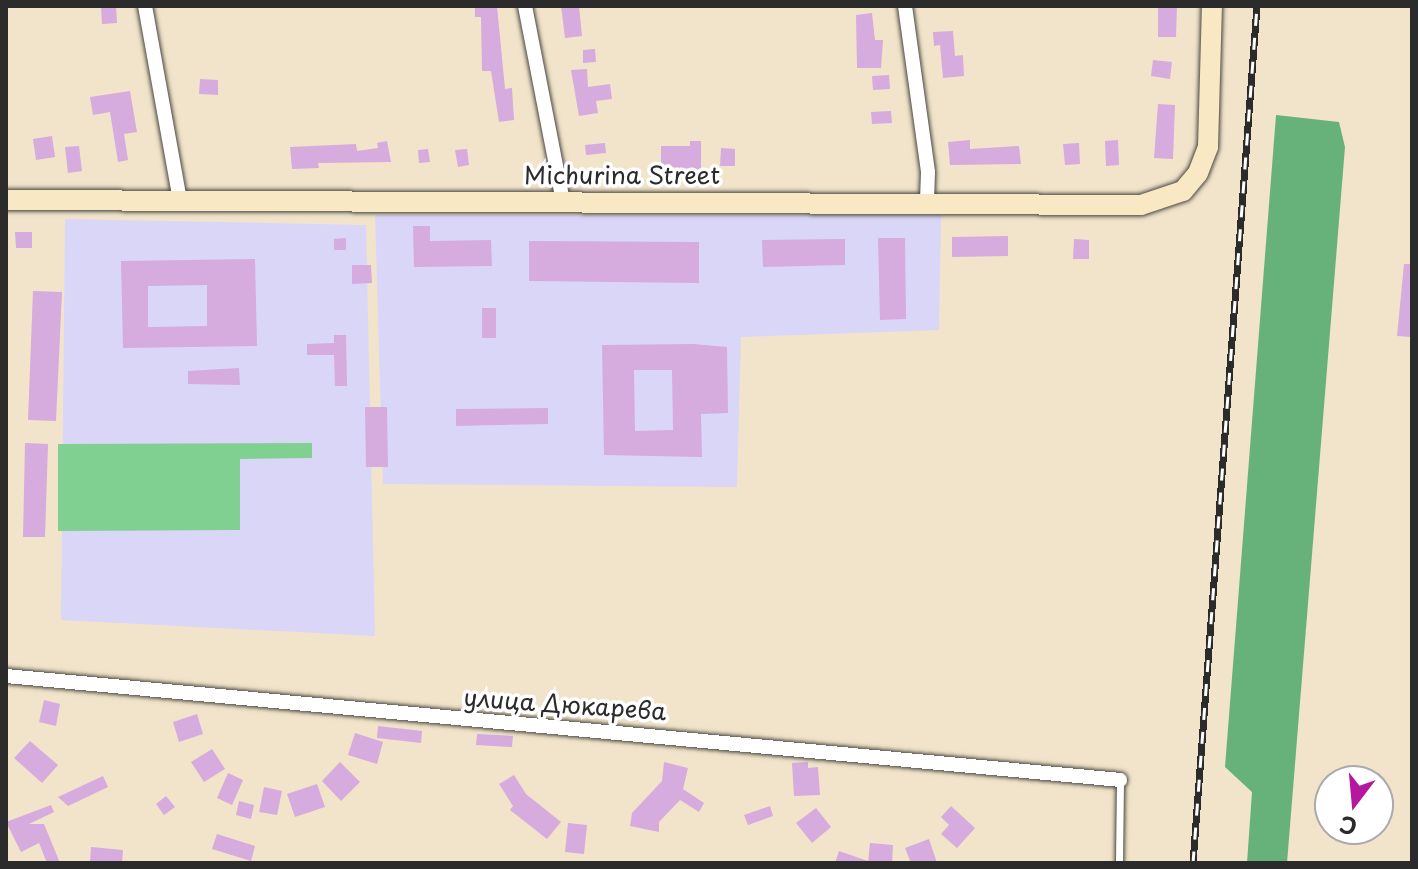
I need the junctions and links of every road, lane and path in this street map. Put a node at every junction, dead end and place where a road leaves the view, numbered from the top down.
1 (145, 6) edge
2 (525, 6) edge
3 (905, 6) edge
4 (1212, 6) edge
5 (6, 200) edge
6 (180, 200) junction
7 (563, 201) junction
8 (927, 201) junction
9 (6, 676) edge
10 (1120, 780) joint
11 (1119, 863) edge

1 - 6 street
2 - 7 street
3 - 8 street
4 - 8 street, Michurina Street
5 - 6 street, Michurina Street
6 - 7 street, Michurina Street
7 - 8 street, Michurina Street
9 - 10 street, улица Дюкарева
10 - 11 lane

